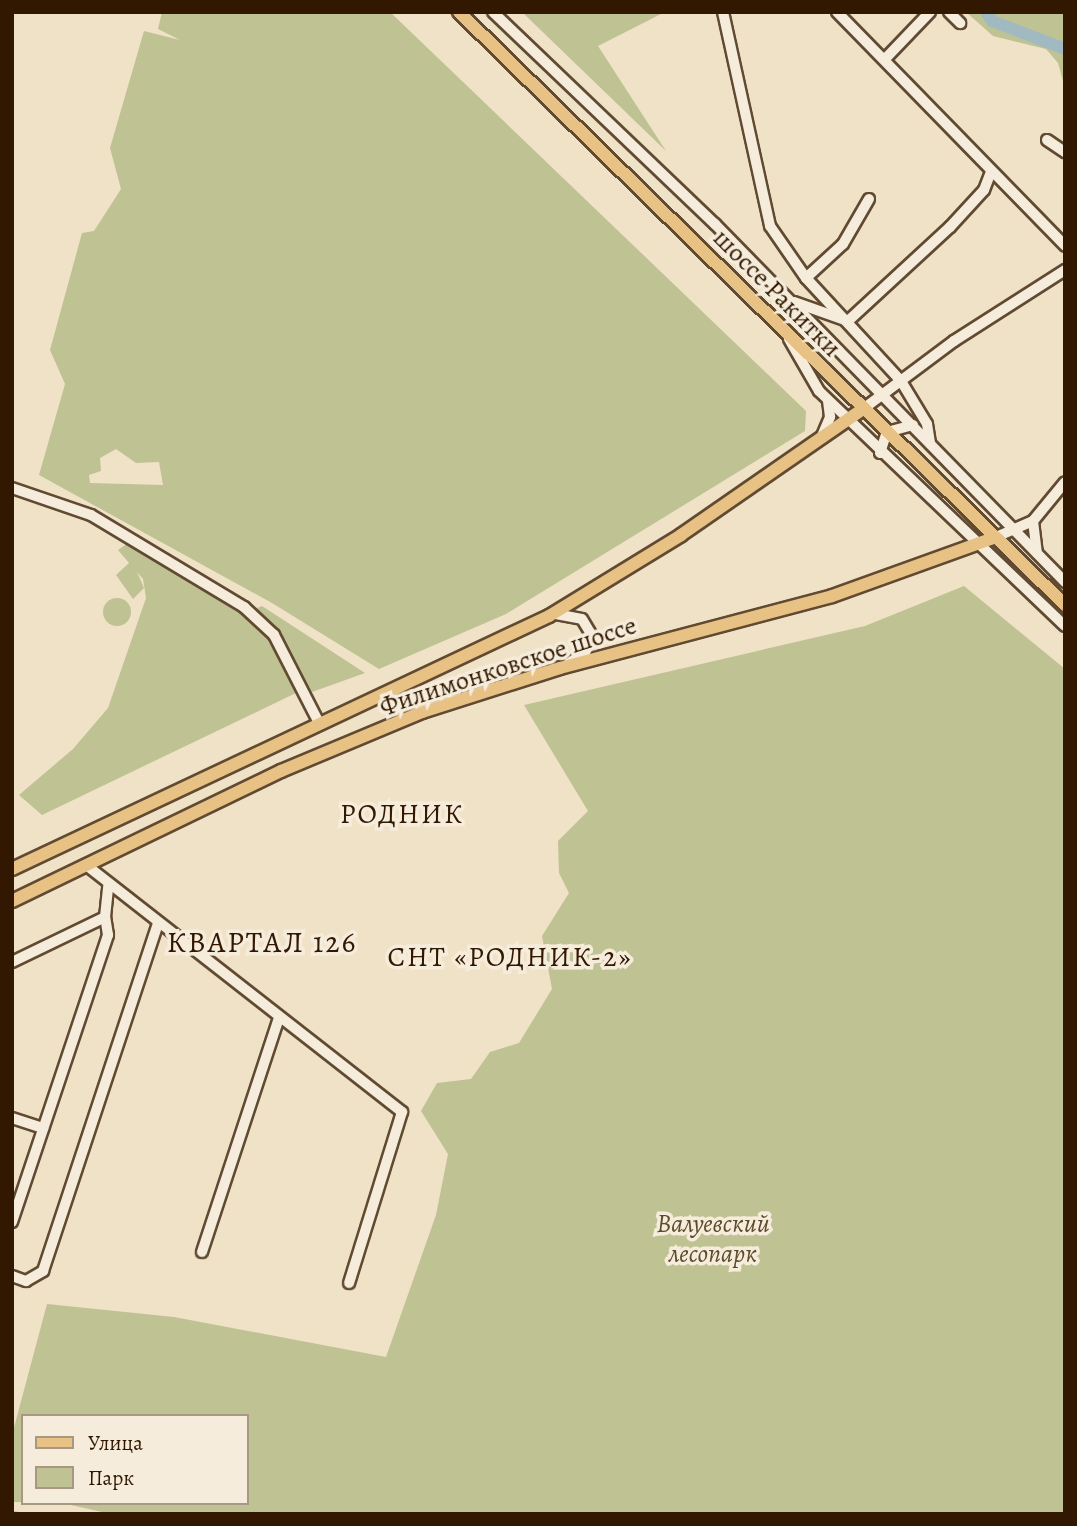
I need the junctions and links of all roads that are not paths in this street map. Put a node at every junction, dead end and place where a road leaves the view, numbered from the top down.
1 (459, 12) edge
2 (485, 12) edge
3 (723, 12) edge
4 (837, 12) edge
5 (930, 12) edge
6 (950, 12) edge
7 (496, 15) edge
8 (960, 23) dead end
9 (885, 59) junction
10 (1047, 140) dead end
11 (1065, 152) edge
12 (991, 172) junction
13 (869, 199) dead end
14 (1065, 246) edge
15 (1065, 270) edge
16 (806, 278) junction
17 (792, 301) junction
18 (848, 321) junction
19 (785, 332) junction
20 (901, 382) junction
21 (881, 396) junction
22 (828, 400) junction
23 (863, 409) junction
24 (847, 420) junction
25 (913, 425) junction
26 (887, 432) junction
27 (819, 440) junction
28 (930, 444) junction
29 (880, 453) junction
30 (1065, 482) edge
31 (12, 488) edge
32 (1000, 516) junction
33 (1032, 521) junction
34 (1014, 530) junction
35 (996, 537) junction
36 (978, 545) junction
37 (1037, 553) junction
38 (1065, 582) edge
39 (1065, 605) edge
40 (549, 616) junction
41 (1065, 626) edge
42 (560, 668) junction
43 (319, 723) junction
44 (86, 865) junction
45 (12, 869) edge
46 (108, 886) junction
47 (12, 901) edge
48 (105, 917) junction
49 (158, 923) junction
50 (12, 962) edge
51 (279, 1018) junction
52 (12, 1118) edge
53 (43, 1128) junction
54 (12, 1222) edge
55 (202, 1252) dead end
56 (12, 1276) edge
57 (349, 1283) dead end

1 - 19 main road, шоссе Ракитки
2 - 7 street
3 - 16 street
4 - 9 street
5 - 9 street
6 - 8 street
7 - 17 street
9 - 12 street
10 - 11 street
12 - 14 street
12 - 18 street
13 - 16 street
15 - 20 street, Филимонковское шоссе
16 - 18 street
17 - 18 street
17 - 21 street
18 - 20 street
19 - 22 street
19 - 23 main road, шоссе Ракитки
20 - 21 street, Филимонковское шоссе
20 - 28 street
21 - 23 street, Филимонковское шоссе
21 - 25 street
22 - 24 street
22 - 27 street
23 - 24 main road, Филимонковское шоссе
23 - 26 main road, шоссе Ракитки
24 - 27 main road, Филимонковское шоссе
24 - 29 street
25 - 26 street
25 - 28 street
26 - 29 street
26 - 35 main road, шоссе Ракитки
27 - 40 main road, Филимонковское шоссе
28 - 32 street
29 - 36 street
30 - 33 street
31 - 43 street
32 - 33 street
32 - 34 street
32 - 35 street
33 - 34 street
33 - 37 street
34 - 35 street
34 - 37 street
35 - 36 main road, Филимонковское шоссе
35 - 39 main road, шоссе Ракитки
36 - 41 street
36 - 42 main road, Филимонковское шоссе
37 - 38 street
40 - 42 street
40 - 43 main road, Филимонковское шоссе
42 - 44 main road, Филимонковское шоссе
43 - 45 main road, Филимонковское шоссе
44 - 46 street
44 - 47 main road, Филимонковское шоссе
46 - 48 street
46 - 49 street
48 - 50 street
48 - 53 street
49 - 51 street
49 - 56 street
51 - 55 street
51 - 57 street
52 - 53 street
53 - 54 street

